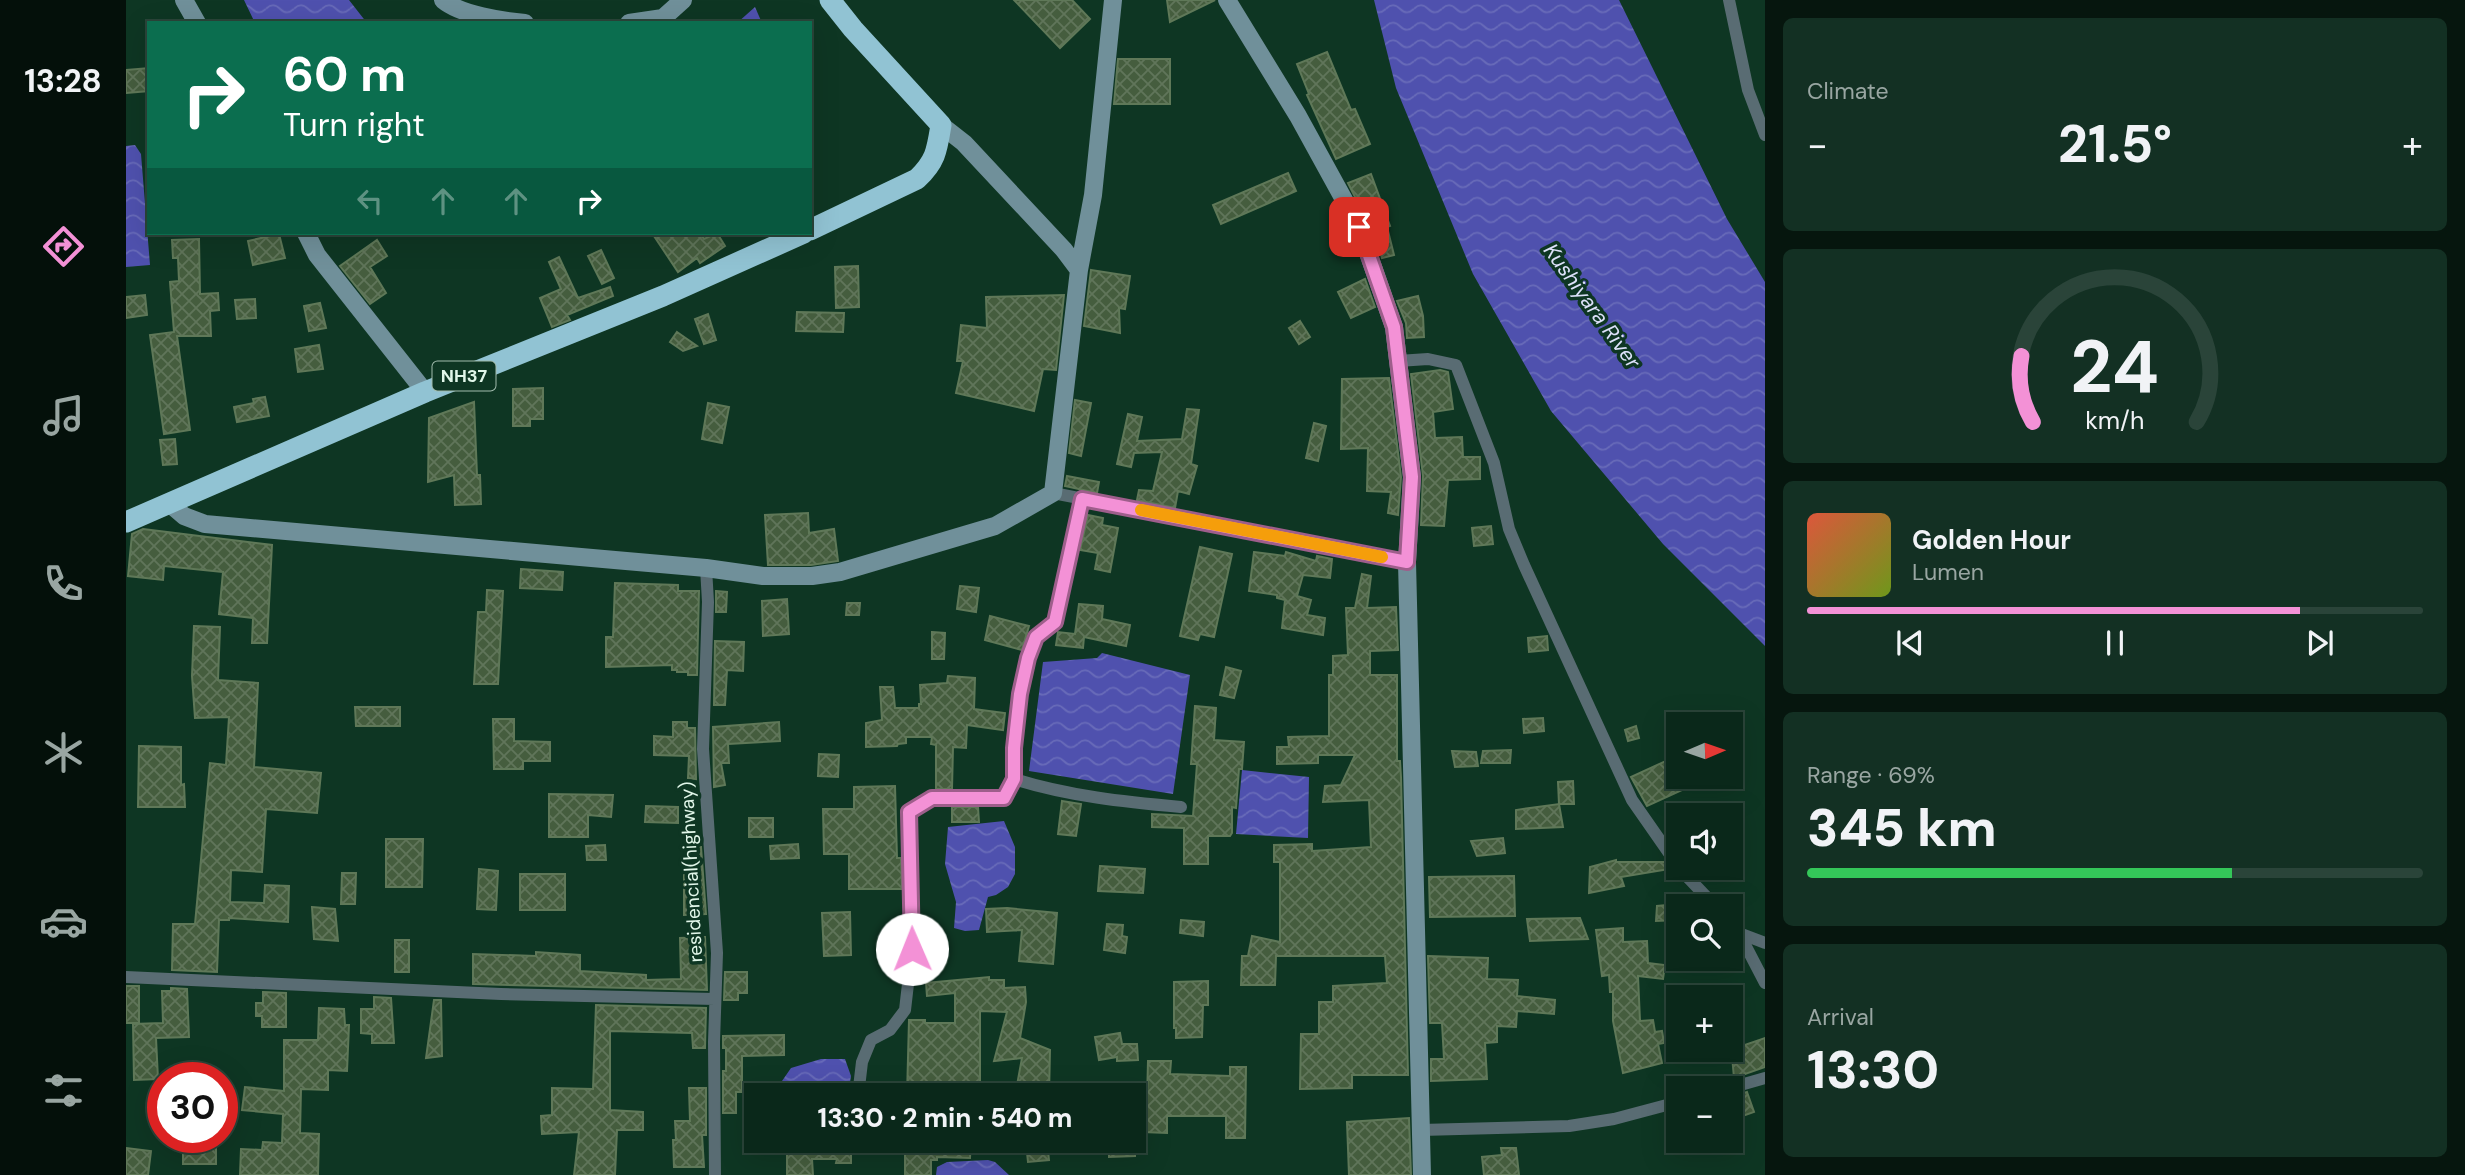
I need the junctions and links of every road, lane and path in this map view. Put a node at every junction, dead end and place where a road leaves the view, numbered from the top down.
1 (184, 0) edge
2 (443, 0) edge
3 (684, 0) edge
4 (830, 0) edge
5 (1113, 0) edge
6 (1227, 0) edge
7 (1729, 0) edge
8 (196, 21) edge
9 (506, 21) edge
10 (642, 21) edge
11 (941, 125) junction
12 (1765, 135) edge
13 (812, 229) edge
14 (307, 235) edge
15 (800, 235) edge
16 (1079, 270) junction
17 (1398, 361) junction
18 (425, 392) junction
19 (1052, 493) junction
20 (1082, 499) junction
21 (170, 504) junction
22 (126, 522) edge
23 (1407, 562) junction
24 (706, 568) junction
25 (1014, 779) junction
26 (1181, 807) dead end
27 (1666, 848) edge
28 (1691, 880) edge
29 (1704, 894) edge
30 (1743, 932) edge
31 (1743, 943) edge
32 (1765, 943) edge
33 (126, 976) edge
34 (1765, 983) edge
35 (715, 999) junction
36 (1765, 1078) edge
37 (860, 1083) edge
38 (1743, 1084) edge
39 (1666, 1105) edge
40 (1421, 1130) junction
41 (715, 1175) edge
42 (1422, 1175) edge

1 - 8 street
2 - 9 street
3 - 10 street
4 - 11 highway
5 - 16 street
6 - 17 street
7 - 12 street
11 - 13 highway
11 - 16 street
14 - 18 street
15 - 18 highway, NH37
16 - 19 street
17 - 23 street
17 - 27 street
18 - 21 highway, NH37
19 - 20 street
19 - 24 street
20 - 23 street
20 - 25 street
21 - 22 highway, NH37
21 - 24 street
23 - 40 street
24 - 35 street, residencial(highway)
25 - 26 street
25 - 37 street
28 - 29 street
30 - 32 street
31 - 34 street
33 - 35 street
35 - 41 street, residencial(highway)
36 - 38 street
39 - 40 street
40 - 42 street

